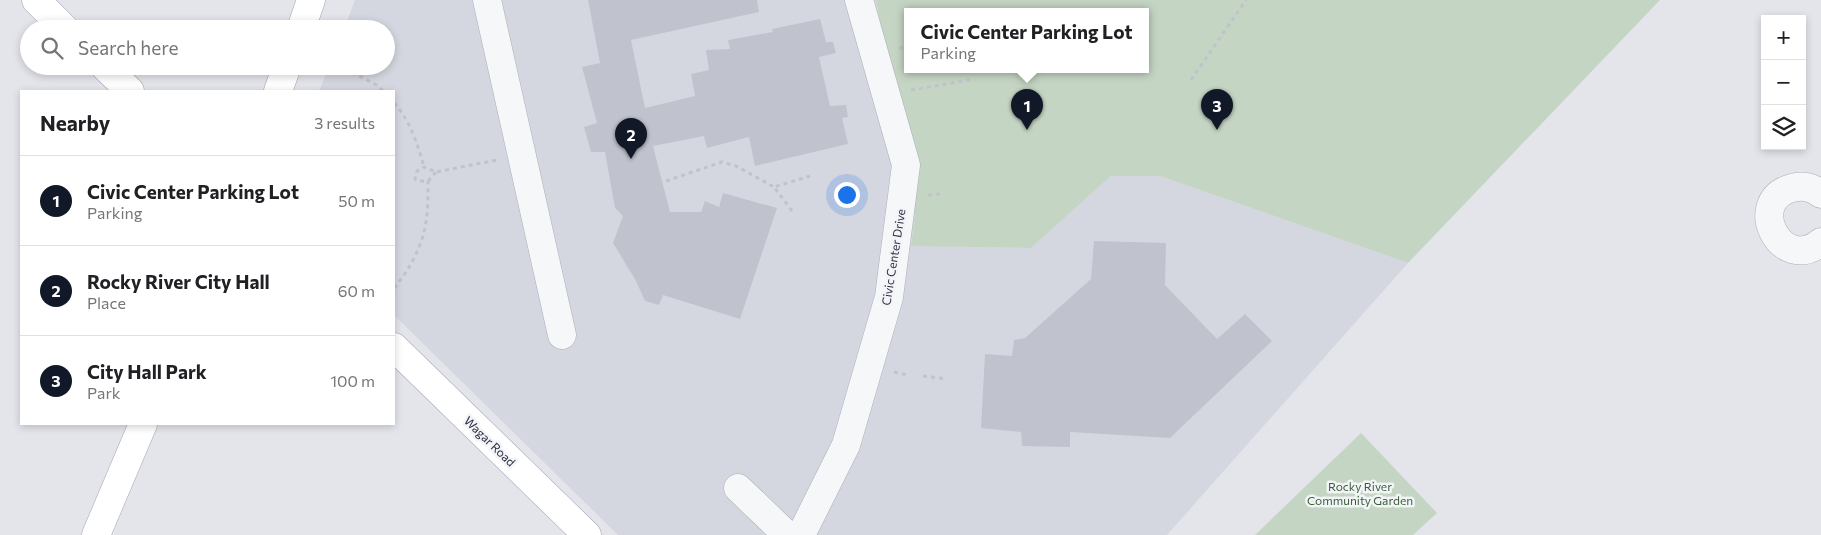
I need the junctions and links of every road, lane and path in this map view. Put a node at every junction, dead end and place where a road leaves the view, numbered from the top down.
1 (36, 0) edge
2 (312, 0) edge
3 (488, 0) edge
4 (859, 0) edge
5 (1246, 0) edge
6 (56, 20) edge
7 (304, 20) edge
8 (113, 75) edge
9 (284, 75) edge
10 (358, 75) edge
11 (970, 80) dead end
12 (1191, 80) dead end
13 (926, 87) dead end
14 (129, 90) edge
15 (278, 90) edge
16 (382, 90) edge
17 (395, 104) edge
18 (497, 160) dead end
19 (424, 167) junction
20 (436, 172) junction
21 (810, 176) dead end
22 (428, 181) junction
23 (666, 181) dead end
24 (774, 187) junction
25 (1821, 194) edge
26 (792, 211) dead end
27 (1821, 242) edge
28 (395, 287) edge
29 (562, 334) dead end
30 (395, 348) edge
31 (923, 376) dead end
32 (946, 379) dead end
33 (143, 425) edge
34 (738, 488) dead end
35 (96, 535) edge
36 (587, 535) edge
37 (787, 535) edge
38 (801, 535) edge

1 - 6 main road
2 - 7 main road
3 - 29 street
4 - 38 street, Civic Center Drive
5 - 12 path
8 - 14 main road
9 - 15 main road
10 - 16 path
11 - 13 path
17 - 19 path
18 - 20 path
19 - 20 path
19 - 22 path
20 - 22 path
21 - 24 path
22 - 28 path
23 - 24 path
24 - 26 path
25 - 27 street
30 - 36 main road, Wagar Road
31 - 32 path
33 - 35 main road
34 - 37 street

